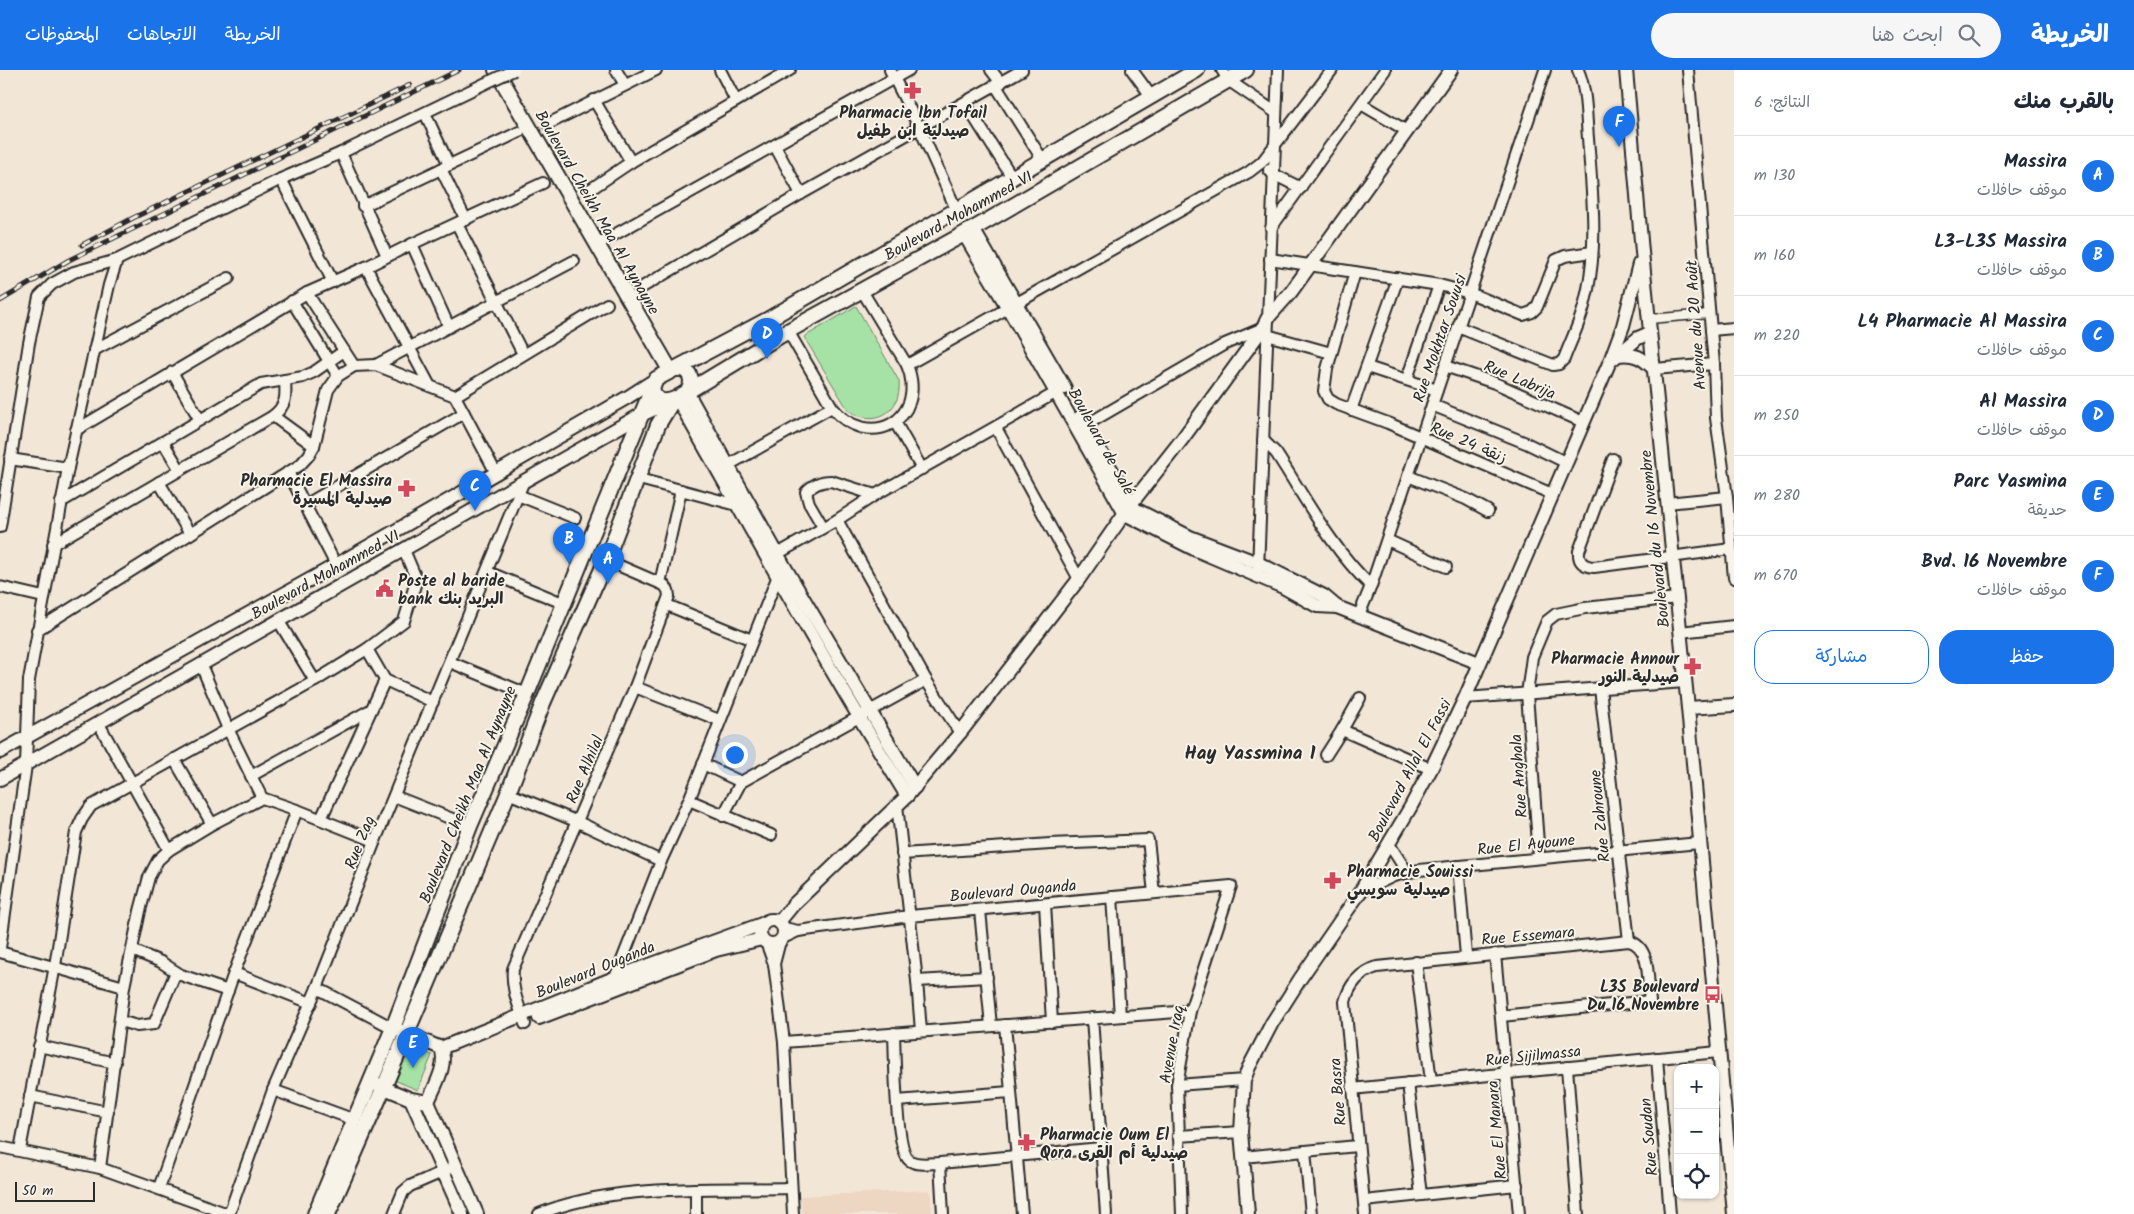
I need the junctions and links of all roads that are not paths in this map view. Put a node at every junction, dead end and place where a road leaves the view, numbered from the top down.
1 (496, 70) edge
2 (514, 70) edge
3 (616, 70) edge
4 (656, 70) edge
5 (720, 70) edge
6 (790, 70) edge
7 (910, 70) edge
8 (990, 70) edge
9 (1022, 70) edge
10 (1132, 70) edge
11 (1197, 70) edge
12 (1246, 70) edge
13 (1278, 70) edge
14 (1332, 70) edge
15 (1385, 70) edge
16 (1450, 70) edge
17 (1544, 70) edge
18 (1578, 70) edge
19 (1626, 70) edge
20 (1688, 70) edge
21 (892, 75) edge
22 (1225, 75) edge
23 (999, 84) junction
24 (624, 85) junction
25 (1151, 96) junction
26 (594, 100) junction
27 (736, 100) junction
28 (965, 103) junction
29 (1361, 104) junction
30 (1275, 112) junction
31 (425, 113) junction
32 (548, 124) dead end
33 (920, 128) junction
34 (1407, 131) junction
35 (519, 132) dead end
36 (1274, 145) junction
37 (775, 146) junction
38 (341, 153) junction
39 (1042, 159) junction
40 (631, 162) junction
41 (1262, 162) junction
42 (445, 167) junction
43 (1273, 174) junction
44 (1012, 176) junction
45 (281, 179) junction
46 (544, 183) dead end
47 (1301, 188) junction
48 (588, 191) dead end
49 (802, 194) junction
50 (363, 206) junction
51 (956, 209) junction
52 (462, 222) junction
53 (1271, 228) junction
54 (969, 231) junction
55 (412, 244) junction
56 (596, 245) junction
57 (1592, 252) junction
58 (1642, 252) junction
59 (387, 256) junction
60 (1270, 259) junction
61 (117, 260) junction
62 (574, 260) dead end
63 (1311, 265) junction
64 (366, 267) junction
65 (1355, 272) junction
66 (229, 278) dead end
67 (1398, 278) junction
68 (333, 282) junction
69 (1439, 285) junction
70 (639, 289) dead end
71 (861, 289) junction
72 (307, 293) junction
73 (1470, 293) junction
74 (292, 301) junction
75 (496, 302) junction
76 (607, 304) dead end
77 (1013, 305) junction
78 (1710, 314) junction
79 (1648, 319) junction
80 (1623, 326) junction
81 (449, 327) junction
82 (1458, 327) junction
83 (1266, 328) junction
84 (1734, 328) edge
85 (1711, 330) junction
86 (788, 331) junction
87 (1650, 333) junction
88 (408, 348) junction
89 (94, 350) junction
90 (344, 351) junction
91 (1331, 353) junction
92 (523, 354) junction
93 (1614, 358) junction
94 (328, 362) junction
95 (1714, 364) junction
96 (376, 365) junction
97 (907, 365) junction
98 (354, 366) junction
99 (1445, 366) junction
100 (1367, 367) junction
101 (672, 369) junction
102 (1654, 369) junction
103 (172, 372) junction
104 (338, 376) junction
105 (1407, 379) junction
106 (285, 380) junction
107 (654, 383) junction
108 (430, 386) junction
109 (1437, 390) junction
110 (1057, 392) junction
111 (455, 396) junction
112 (679, 396) junction
113 (1432, 405) junction
114 (832, 407) junction
115 (1351, 410) junction
116 (464, 413) junction
117 (642, 415) junction
118 (273, 416) junction
119 (200, 420) junction
120 (895, 422) junction
121 (1583, 422) junction
122 (996, 428) junction
123 (1082, 428) junction
124 (76, 430) junction
125 (1421, 438) junction
126 (1263, 440) junction
127 (163, 442) junction
128 (314, 446) junction
129 (532, 452) junction
130 (10, 458) junction
131 (1613, 459) dead end
132 (1565, 462) junction
133 (68, 468) junction
134 (723, 469) junction
135 (922, 469) junction
136 (180, 470) junction
137 (542, 471) junction
138 (288, 472) junction
139 (496, 473) junction
140 (1408, 476) junction
141 (639, 478) junction
142 (159, 482) junction
143 (523, 483) junction
144 (682, 490) junction
145 (1552, 494) junction
146 (518, 495) junction
147 (875, 495) junction
148 (1727, 497) junction
149 (61, 502) junction
150 (442, 503) junction
151 (1667, 503) junction
152 (305, 505) junction
153 (737, 505) junction
154 (1128, 509) junction
155 (1488, 511) dead end
156 (1731, 513) edge
157 (575, 518) dead end
158 (836, 520) junction
159 (453, 522) junction
160 (0, 527) edge
161 (823, 528) junction
162 (190, 534) junction
163 (1387, 540) junction
164 (53, 544) junction
165 (1731, 549) junction
166 (404, 550) junction
167 (1672, 557) junction
168 (776, 559) junction
169 (606, 560) junction
170 (336, 565) junction
171 (1446, 567) dead end
172 (1258, 569) junction
173 (488, 572) junction
174 (777, 577) junction
175 (1734, 578) edge
176 (1078, 579) junction
177 (660, 583) junction
178 (1371, 586) junction
179 (0, 587) edge
180 (43, 597) junction
181 (1677, 598) junction
182 (565, 604) junction
183 (667, 605) junction
184 (1359, 615) junction
185 (278, 620) junction
186 (1734, 626) edge
187 (37, 630) junction
188 (1680, 632) junction
189 (204, 638) junction
190 (752, 640) junction
191 (367, 650) junction
192 (214, 657) junction
193 (450, 662) junction
194 (1479, 663) junction
195 (201, 665) junction
196 (385, 680) junction
197 (926, 680) junction
198 (315, 681) junction
199 (1685, 682) junction
200 (635, 687) junction
201 (1600, 688) junction
202 (527, 694) junction
203 (1528, 694) junction
204 (1360, 698) dead end
205 (1465, 698) junction
206 (433, 702) junction
207 (1734, 705) edge
208 (1688, 708) junction
209 (370, 710) junction
210 (864, 715) junction
211 (719, 720) junction
212 (99, 724) junction
213 (228, 729) junction
214 (1342, 730) junction
215 (960, 732) junction
216 (26, 738) junction
217 (0, 752) edge
218 (1326, 755) dead end
219 (174, 759) junction
220 (703, 764) junction
221 (26, 765) junction
222 (1431, 769) junction
223 (251, 776) junction
224 (0, 779) edge
225 (132, 782) junction
226 (741, 782) junction
227 (911, 791) junction
228 (508, 793) junction
229 (394, 796) junction
230 (262, 798) junction
231 (689, 800) junction
232 (896, 805) junction
233 (297, 810) junction
234 (723, 816) junction
235 (321, 819) junction
236 (578, 822) junction
237 (212, 824) junction
238 (470, 826) junction
239 (771, 835) dead end
240 (375, 841) junction
241 (1699, 843) junction
242 (1389, 844) junction
243 (169, 850) junction
244 (1618, 850) junction
245 (902, 854) junction
246 (1539, 857) junction
247 (661, 861) junction
248 (1458, 866) junction
249 (1408, 872) junction
250 (1231, 886) joint
251 (1360, 892) junction
252 (1154, 893) junction
253 (1112, 897) junction
254 (1045, 904) junction
255 (980, 910) junction
256 (910, 916) junction
257 (3, 918) edge
258 (762, 924) junction
259 (781, 932) junction
260 (764, 941) junction
261 (1629, 941) junction
262 (0, 950) edge
263 (132, 950) junction
264 (1495, 954) junction
265 (1466, 956) junction
266 (1416, 962) junction
267 (774, 964) junction
268 (55, 966) junction
269 (176, 972) junction
270 (234, 973) junction
271 (1364, 973) joint
272 (987, 977) junction
273 (917, 981) junction
274 (613, 983) junction
275 (124, 987) junction
276 (317, 988) junction
277 (228, 991) junction
278 (311, 1003) junction
279 (1190, 1011) junction
280 (1120, 1016) junction
281 (1501, 1016) junction
282 (1092, 1018) junction
283 (524, 1020) junction
284 (120, 1021) junction
285 (1052, 1022) junction
286 (1005, 1025) junction
287 (991, 1026) junction
288 (399, 1031) junction
289 (921, 1031) junction
290 (894, 1033) junction
291 (784, 1042) junction
292 (39, 1046) junction
293 (439, 1049) junction
294 (1718, 1052) junction
295 (1657, 1058) junction
296 (115, 1063) junction
297 (1567, 1067) junction
298 (1506, 1073) junction
299 (1244, 1080) junction
300 (1431, 1081) junction
301 (1408, 1083) junction
302 (377, 1085) junction
303 (1177, 1085) junction
304 (1352, 1089) junction
305 (274, 1090) junction
306 (1010, 1092) junction
307 (30, 1096) junction
308 (410, 1099) junction
309 (897, 1101) junction
310 (428, 1102) junction
311 (108, 1112) junction
312 (355, 1120) junction
313 (1241, 1132) junction
314 (1178, 1136) junction
315 (0, 1146) edge
316 (1357, 1146) junction
317 (1101, 1148) junction
318 (20, 1150) junction
319 (1305, 1151) junction
320 (1017, 1156) junction
321 (1244, 1157) junction
322 (940, 1163) junction
323 (456, 1166) junction
324 (100, 1168) junction
325 (443, 1171) junction
326 (1517, 1185) junction
327 (159, 1188) junction
328 (791, 1188) junction
329 (696, 1190) junction
330 (1422, 1195) junction
331 (1364, 1201) junction
332 (546, 1213) edge
333 (228, 1214) edge
334 (315, 1214) edge
335 (328, 1214) edge
336 (394, 1214) edge
337 (462, 1214) edge
338 (477, 1214) edge
339 (696, 1214) edge
340 (793, 1214) edge
341 (943, 1214) edge
342 (1022, 1214) edge
343 (1106, 1214) edge
344 (1182, 1214) edge
345 (1248, 1214) edge
346 (1311, 1214) edge
347 (1365, 1214) edge
348 (1519, 1214) edge
349 (1578, 1214) edge
350 (1670, 1214) edge
351 (1734, 1214) edge

1 - 56 main road, Boulevard Cheikh Maa Al Aynayne
2 - 31 street, bridge
3 - 24 street
4 - 24 street
5 - 27 street
6 - 27 street
7 - 21 street
8 - 23 street
9 - 23 street
10 - 25 street
11 - 25 main road, Boulevard Mohammed VI
12 - 22 main road, Boulevard Mohammed VI
13 - 30 street
14 - 36 street
15 - 29 street
16 - 34 street
17 - 73 street, Rue Mokhtar Souusi
18 - 57 street
19 - 58 street, Boulevard du 16 Novembre
20 - 78 street, Avenue du 20 Août
21 - 33 street
21 - 37 street
22 - 30 street
22 - 54 main road, Boulevard Mohammed VI
23 - 28 street
23 - 39 street
24 - 26 street
25 - 39 main road, Boulevard Mohammed VI
26 - 32 street
26 - 40 street
27 - 40 street
28 - 33 street
28 - 44 street
29 - 34 street
29 - 47 street
30 - 36 street
31 - 38 street
31 - 42 street
33 - 49 street
33 - 51 street
34 - 63 street
35 - 42 street
36 - 41 street
36 - 43 street
37 - 49 street
37 - 56 street
38 - 45 street
38 - 50 street
39 - 44 main road, Boulevard Mohammed VI
40 - 48 street
41 - 43 street
41 - 77 street
42 - 50 street
42 - 52 street
43 - 47 street
43 - 53 street
44 - 51 main road, Boulevard Mohammed VI
45 - 61 street
45 - 68 street
46 - 52 street
47 - 53 street
49 - 70 street
50 - 59 street
51 - 101 main road, Boulevard Mohammed VI
52 - 55 street
52 - 75 street
53 - 60 street
54 - 71 main road, Boulevard Mohammed VI
54 - 77 street, Boulevard de Salé
55 - 59 street
55 - 81 street
56 - 101 main road, Boulevard Cheikh Maa Al Aynayne
57 - 73 street
57 - 82 street
58 - 79 street, Boulevard du 16 Novembre
58 - 80 street, Boulevard Allal El Fassi
59 - 64 street
60 - 63 street
60 - 83 street
61 - 89 street
61 - 130 street
62 - 75 street
63 - 65 street
63 - 83 street
64 - 68 street
64 - 88 street
65 - 67 street
65 - 91 street
66 - 89 street
67 - 69 street
67 - 100 street
68 - 72 street
69 - 73 street
69 - 105 street
71 - 86 main road, Boulevard Mohammed VI
71 - 97 street
72 - 74 street
72 - 90 street
73 - 82 street, Rue Mokhtar Souusi
74 - 94 street
74 - 103 street
75 - 81 street
75 - 92 street
76 - 92 street
77 - 97 street
77 - 110 street, Boulevard de Salé
77 - 123 street, Boulevard de Salé
78 - 79 street
78 - 85 street, Avenue du 20 Août
79 - 80 street
79 - 87 street, Boulevard du 16 Novembre
80 - 93 street, Boulevard Allal El Fassi
81 - 88 street
82 - 99 street, Rue Mokhtar Souusi
83 - 91 street
83 - 123 street
83 - 126 street
83 - 154 street
84 - 85 street
85 - 95 street, Avenue du 20 Août
86 - 112 main road, Boulevard Mohammed VI
86 - 114 street
87 - 93 street, Boulevard Allal El Fassi
87 - 102 street, Boulevard du 16 Novembre
88 - 96 street
88 - 108 street
89 - 124 street
90 - 94 street
90 - 98 street
91 - 115 street, Rue 24 زنقة
92 - 111 street
93 - 102 street
93 - 121 street, Boulevard Allal El Fassi
94 - 104 street
94 - 106 street
95 - 102 street
95 - 148 street, Avenue du 20 Août
96 - 98 street
96 - 108 street
97 - 120 street
98 - 104 street
99 - 109 street, Rue Mokhtar Souusi
99 - 121 street, Rue Labrija
100 - 105 street
100 - 115 street
101 - 107 main road, Boulevard Mohammed VI
101 - 112 main road, Boulevard Cheikh Maa Al Aynayne
102 - 151 street, Boulevard du 16 Novembre
103 - 119 street
103 - 124 street
104 - 128 street
105 - 109 street
106 - 118 street
106 - 119 street
107 - 112 main road
107 - 117 main road, Boulevard Cheikh Maa Al Aynayne
107 - 129 street, Boulevard Mohammed VI
108 - 111 street
109 - 113 street, Rue Mokhtar Souusi
110 - 122 street
110 - 123 street, Boulevard de Salé
111 - 116 street
112 - 117 street, Boulevard Mohammed VI
112 - 134 street
112 - 141 main road, Boulevard Cheikh Maa Al Aynayne
113 - 125 street, Rue Mokhtar Souusi
113 - 132 street
114 - 120 street
114 - 134 street
115 - 125 street, Rue 24 زنقة
116 - 139 street
116 - 152 street
117 - 137 street, Boulevard Mohammed VI
117 - 182 main road, Boulevard Cheikh Maa Al Aynayne
118 - 128 street
118 - 136 street
119 - 127 street
120 - 135 street
121 - 132 street, Boulevard Allal El Fassi
122 - 135 street
122 - 176 street
123 - 154 street, Boulevard de Salé
124 - 133 street
125 - 140 street, Rue Mokhtar Souusi
125 - 145 street, Rue 24 زنقة
126 - 172 street
126 - 178 street
127 - 136 street
127 - 149 street
128 - 138 street
129 - 137 street
129 - 139 street, Boulevard Mohammed VI
130 - 133 street
130 - 160 street
131 - 167 street
132 - 145 street, Boulevard Allal El Fassi
133 - 149 street
134 - 153 street
134 - 168 street
135 - 147 street
136 - 142 street
137 - 143 street, Boulevard Mohammed VI
138 - 152 street
138 - 162 street
139 - 150 street, Boulevard Mohammed VI
140 - 155 street
140 - 163 street, Rue Mokhtar Souusi
141 - 144 street
141 - 169 main road, Boulevard Cheikh Maa Al Aynayne
142 - 162 street
142 - 164 street
143 - 146 street, Rue Zag
143 - 159 street, Boulevard Mohammed VI
144 - 153 street
144 - 177 street
145 - 194 street, Boulevard Allal El Fassi
146 - 157 street
146 - 173 street, Rue Zag
147 - 158 street
147 - 161 street
148 - 151 street
148 - 156 street, Avenue du 20 Août
149 - 164 street
150 - 159 street
150 - 170 street, Boulevard Mohammed VI
151 - 167 street, Boulevard du 16 Novembre
152 - 170 street
153 - 168 street
154 - 172 street, Boulevard de Salé
154 - 176 street
156 - 165 street, Avenue du 20 Août
158 - 161 street
158 - 197 street
159 - 166 street, Boulevard Mohammed VI
161 - 168 street
162 - 187 street
163 - 171 street
163 - 178 street, Rue Mokhtar Souusi
164 - 180 street
165 - 167 street
165 - 175 street, Avenue du 20 Août
166 - 185 street, Boulevard Mohammed VI
166 - 191 street
167 - 181 street, Boulevard du 16 Novembre
168 - 174 street
168 - 210 street
169 - 177 street
169 - 228 main road, Boulevard Cheikh Maa Al Aynayne
170 - 189 street, Boulevard Mohammed VI
172 - 184 street, Boulevard de Salé
173 - 182 street
173 - 193 street, Rue Zag
174 - 190 street
174 - 210 street
176 - 215 street
177 - 183 street
178 - 184 street, Rue Mokhtar Souusi
179 - 180 street
180 - 187 street
181 - 188 street, Boulevard du 16 Novembre
181 - 203 street, Rue Anghala
182 - 202 main road, Boulevard Cheikh Maa Al Aynayne
183 - 190 street
183 - 200 street, Rue Alhilal
184 - 194 street, Boulevard de Salé
185 - 192 street, Boulevard Mohammed VI
185 - 198 street
186 - 188 street
187 - 216 street
188 - 199 street, Boulevard du 16 Novembre
189 - 192 street
189 - 216 street, Boulevard Mohammed VI
190 - 211 street
191 - 196 street
191 - 198 street
192 - 195 street, Boulevard Mohammed VI
193 - 202 street
193 - 206 street, Rue Zag
194 - 205 street, Boulevard Allal El Fassi
195 - 212 street, Boulevard Mohammed VI
195 - 213 street
196 - 206 street
196 - 209 street
197 - 210 street
197 - 215 street
198 - 213 street
199 - 201 street
199 - 208 street, Boulevard du 16 Novembre
200 - 211 street
200 - 236 street, Rue Alhilal
201 - 203 street
201 - 244 street, Rue Zahroune
202 - 238 main road, Boulevard Cheikh Maa Al Aynayne
203 - 205 street
203 - 246 street, Rue Anghala
204 - 214 street
205 - 222 street, Boulevard Allal El Fassi
206 - 229 street, Rue Zag
207 - 208 street
208 - 241 street, Boulevard du 16 Novembre
209 - 223 street
209 - 235 street
210 - 226 street
210 - 227 street
211 - 220 street
212 - 221 street, Boulevard Mohammed VI
212 - 225 street
213 - 219 street
213 - 223 street
214 - 218 street
214 - 222 street
215 - 227 street
216 - 217 street, Boulevard Mohammed VI
216 - 221 street
219 - 225 street
219 - 237 street
220 - 226 street
220 - 231 street
221 - 224 street, Boulevard Mohammed VI
221 - 257 street
222 - 242 street, Boulevard Allal El Fassi
223 - 230 street
225 - 243 street
225 - 268 street
226 - 234 street
227 - 232 street
228 - 236 street
228 - 288 main road, Boulevard Cheikh Maa Al Aynayne
229 - 238 street
229 - 240 street, Rue Zag
230 - 233 street
230 - 237 street
231 - 234 street
231 - 247 street
232 - 245 street
232 - 259 street
233 - 235 street
233 - 270 street
234 - 239 street
235 - 240 street
236 - 247 street
236 - 283 street, Rue Alhilal
237 - 243 street
238 - 288 main road, Boulevard Cheikh Maa Al Aynayne
240 - 276 street, Rue Zag
241 - 244 street, Rue El Ayoune
241 - 294 street, Boulevard du 16 Novembre
242 - 249 street
242 - 251 street, Boulevard Allal El Fassi
243 - 263 street
244 - 246 street, Rue El Ayoune
244 - 261 street, Rue Zahroune
245 - 252 street
245 - 256 street
246 - 248 street, Rue El Ayoune
247 - 274 street
248 - 249 street, Rue El Ayoune
248 - 265 street
249 - 251 street, Rue El Ayoune
250 - 252 street, Boulevard Ouganda
250 - 279 street, Avenue Iraq
251 - 299 street, Boulevard Allal El Fassi
252 - 253 street, Boulevard Ouganda
253 - 254 street, Boulevard Ouganda
253 - 280 street
254 - 255 street, Boulevard Ouganda
254 - 285 street
255 - 256 street, Boulevard Ouganda
255 - 272 street
256 - 259 street, Boulevard Ouganda
256 - 273 street
257 - 262 street
258 - 259 street, Boulevard Ouganda
258 - 260 street
258 - 274 street, Boulevard Ouganda
259 - 260 street, Boulevard Ouganda
259 - 267 street
260 - 267 street
260 - 274 street, Boulevard Ouganda
261 - 264 street, Rue Essemara
261 - 281 street
262 - 268 street
263 - 269 street
263 - 275 street
264 - 265 street, Rue Essemara
264 - 281 street, Rue El Manara
265 - 266 street, Rue Essemara
266 - 271 street, Rue Essemara
266 - 300 street
267 - 291 street
268 - 275 street
268 - 292 street
269 - 277 street
269 - 284 street
270 - 277 street
270 - 278 street
271 - 304 street, Rue Basra
272 - 273 street
272 - 287 street
273 - 289 street
274 - 283 street, Boulevard Ouganda
275 - 284 street
276 - 278 street, Rue Zag
276 - 288 street
277 - 327 street
278 - 305 street, Rue Zag
279 - 280 street
279 - 303 street, Avenue Iraq
280 - 282 street
281 - 298 street, Rue El Manara
282 - 285 street
282 - 317 street
283 - 293 street, Boulevard Ouganda
284 - 296 street
285 - 286 street
286 - 287 street
286 - 306 street
287 - 289 street
288 - 293 street
288 - 302 main road, Boulevard Cheikh Maa Al Aynayne
289 - 290 street
290 - 291 street
290 - 309 street
291 - 328 street
292 - 296 street
292 - 307 street
293 - 310 street
294 - 295 street, Rue Sijilmassa
294 - 351 street, Boulevard du 16 Novembre
295 - 297 street, Rue Sijilmassa
295 - 350 street, Rue Soudan
296 - 311 street
297 - 298 street, Rue Sijilmassa
297 - 349 street
298 - 300 street, Rue Sijilmassa
298 - 326 street, Rue El Manara
299 - 303 street
299 - 313 street, Boulevard Allal El Fassi
300 - 301 street, Rue Sijilmassa
301 - 304 street, Rue Sijilmassa
301 - 330 street
302 - 308 street
302 - 312 main road, Boulevard Cheikh Maa Al Aynayne
302 - 335 main road, Boulevard Cheikh Maa Al Aynayne
303 - 314 street, Avenue Iraq
304 - 316 street, Rue Basra
305 - 312 street
305 - 333 street, Rue Zag
306 - 309 street
306 - 320 street
307 - 311 street
307 - 318 street
308 - 310 street
308 - 325 street
309 - 322 street
310 - 323 street
311 - 324 street
312 - 334 main road, Boulevard Cheikh Maa Al Aynayne
313 - 314 street
313 - 321 street, Boulevard Allal El Fassi
314 - 344 street, Avenue Iraq
315 - 318 street
316 - 319 street
316 - 331 street, Rue Basra
317 - 320 street
317 - 343 street
318 - 324 street
319 - 321 street
319 - 346 street
320 - 322 street
320 - 342 street
321 - 345 street, Boulevard Allal El Fassi
322 - 341 street
323 - 325 street
323 - 338 street
324 - 327 street
325 - 336 street
325 - 337 street
326 - 330 street
326 - 348 street, Rue El Manara
327 - 333 street
328 - 329 street
328 - 340 street
329 - 332 street
329 - 339 street
330 - 331 street
331 - 347 street, Rue Basra

